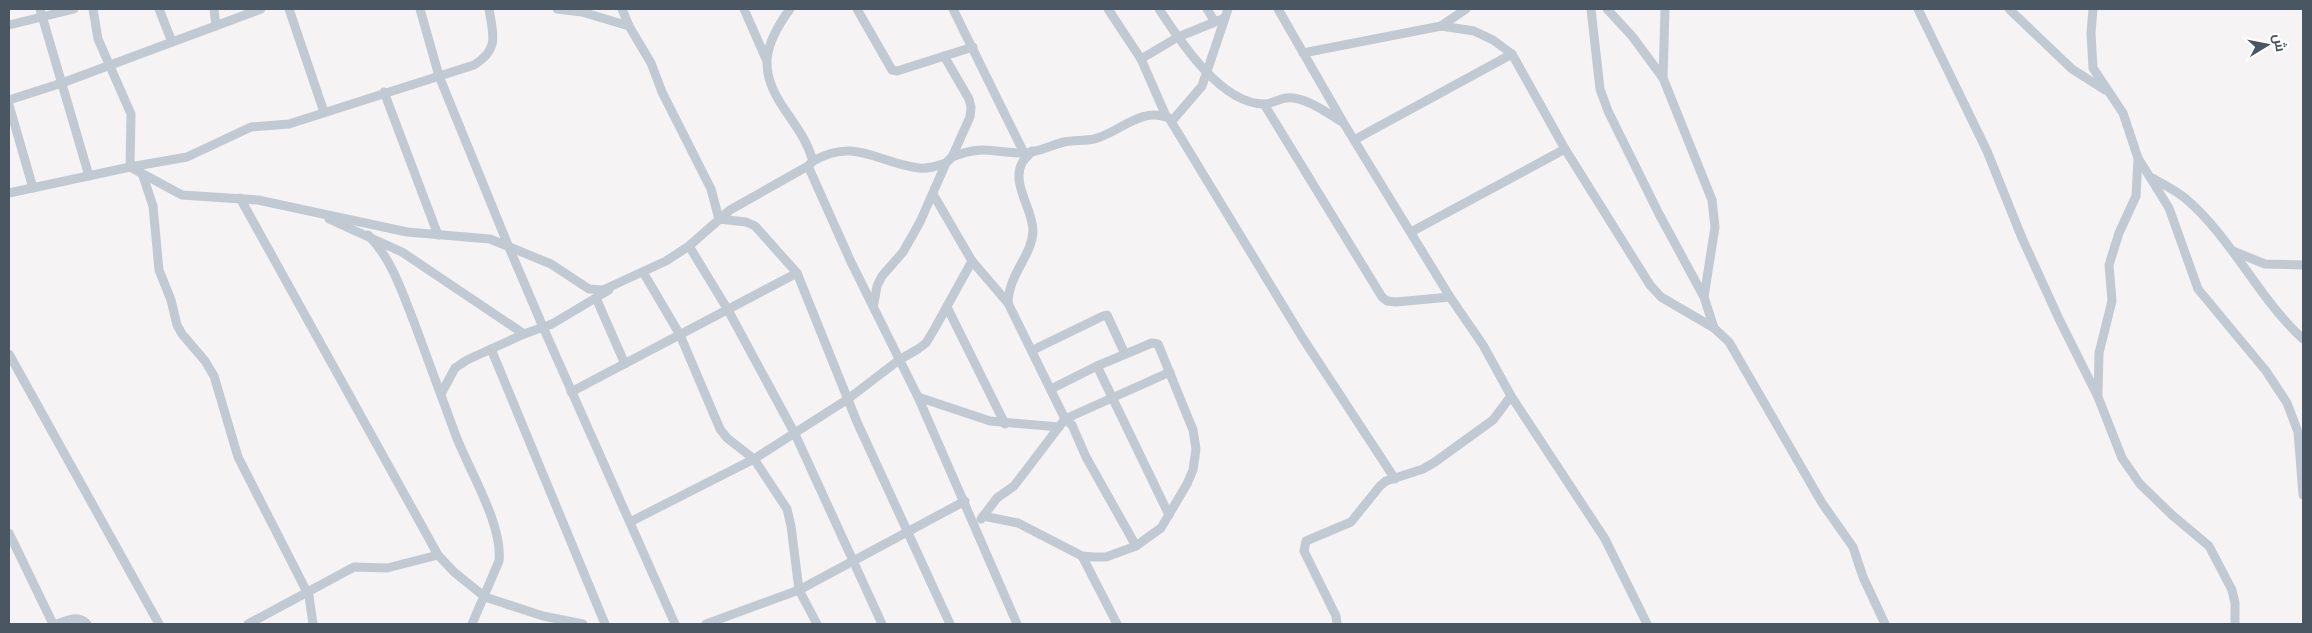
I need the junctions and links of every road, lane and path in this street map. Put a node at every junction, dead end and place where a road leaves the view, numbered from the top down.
1 (74, 9) edge
2 (94, 9) edge
3 (159, 9) edge
4 (214, 9) edge
5 (261, 9) edge
6 (290, 9) edge
7 (420, 9) edge
8 (489, 9) edge
9 (558, 9) edge
10 (622, 9) edge
11 (744, 9) edge
12 (790, 9) edge
13 (857, 9) edge
14 (953, 9) edge
15 (1108, 9) edge
16 (1159, 9) edge
17 (1207, 9) edge
18 (1228, 9) edge
19 (1278, 9) edge
20 (1466, 9) edge
21 (1591, 9) edge
22 (1607, 9) edge
23 (1665, 9) edge
24 (1918, 9) edge
25 (2009, 9) edge
26 (2093, 9) edge
27 (42, 13) edge
28 (1225, 18) junction
29 (1215, 22) junction
30 (9, 25) edge
31 (216, 26) junction
32 (629, 26) junction
33 (1441, 26) junction
34 (1178, 37) junction
35 (172, 42) junction
36 (973, 47) junction
37 (1303, 53) junction
38 (1512, 54) junction
39 (944, 56) junction
40 (766, 59) junction
41 (1141, 59) junction
42 (110, 66) junction
43 (1207, 72) junction
44 (439, 76) junction
45 (1663, 78) junction
46 (62, 83) junction
47 (384, 92) junction
48 (2111, 95) junction
49 (9, 100) edge
50 (1264, 104) junction
51 (9, 105) edge
52 (324, 112) junction
53 (1169, 118) junction
54 (1343, 122) junction
55 (1354, 140) junction
56 (1565, 148) junction
57 (1028, 152) junction
58 (2138, 158) junction
59 (949, 160) junction
60 (810, 164) junction
61 (130, 167) junction
62 (89, 176) junction
63 (143, 176) junction
64 (2152, 178) junction
65 (33, 188) junction
66 (9, 193) edge
67 (933, 194) junction
68 (240, 198) junction
69 (309, 211) junction
70 (719, 219) junction
71 (1412, 232) junction
72 (438, 235) junction
73 (368, 236) junction
74 (508, 245) junction
75 (689, 246) junction
76 (2231, 250) junction
77 (972, 261) junction
78 (2303, 265) edge
79 (643, 272) junction
80 (797, 273) junction
81 (614, 287) junction
82 (1450, 297) junction
83 (1704, 297) junction
84 (596, 298) junction
85 (1008, 303) junction
86 (874, 305) junction
87 (947, 307) junction
88 (728, 310) junction
89 (543, 327) junction
90 (1714, 328) junction
91 (524, 334) junction
92 (680, 336) junction
93 (2303, 339) edge
94 (491, 349) junction
95 (1033, 350) junction
96 (9, 354) edge
97 (1125, 354) junction
98 (899, 360) junction
99 (625, 364) junction
100 (1097, 366) junction
101 (1170, 372) junction
102 (1051, 389) junction
103 (571, 392) junction
104 (441, 394) junction
105 (1511, 396) junction
106 (918, 397) junction
107 (2098, 397) junction
108 (1112, 398) junction
109 (848, 399) junction
110 (1065, 419) junction
111 (1005, 424) junction
112 (1059, 427) junction
113 (794, 434) junction
114 (754, 459) junction
115 (1395, 479) junction
116 (2303, 495) edge
117 (965, 501) junction
118 (1169, 515) junction
119 (983, 516) junction
120 (630, 522) junction
121 (976, 527) junction
122 (906, 532) junction
123 (9, 533) edge
124 (1136, 546) junction
125 (438, 555) junction
126 (1082, 556) junction
127 (852, 561) junction
128 (798, 590) junction
129 (307, 592) junction
130 (485, 597) junction
131 (544, 620) edge
132 (54, 624) edge
133 (87, 624) edge
134 (159, 624) edge
135 (248, 624) edge
136 (313, 624) edge
137 (472, 624) edge
138 (582, 624) edge
139 (605, 624) edge
140 (676, 624) edge
141 (706, 624) edge
142 (817, 624) edge
143 (882, 624) edge
144 (950, 624) edge
145 (1017, 624) edge
146 (1117, 624) edge
147 (1337, 624) edge
148 (1648, 624) edge
149 (1885, 624) edge
150 (2235, 624) edge

1 - 27 street
2 - 42 street
3 - 35 street
4 - 31 street
5 - 31 street
6 - 52 street
7 - 44 street
8 - 44 street
9 - 32 street
10 - 32 street
11 - 40 street
12 - 40 street
13 - 39 street
14 - 36 street
15 - 41 street
16 - 34 street
17 - 29 street
18 - 28 street
19 - 37 street
20 - 33 street
21 - 83 street
22 - 45 street
23 - 45 street
24 - 107 street
25 - 48 street
26 - 48 street
27 - 30 street
27 - 46 street
28 - 29 street
28 - 43 street
29 - 34 street
31 - 35 street
32 - 70 street
33 - 37 street
33 - 38 street
34 - 41 street
34 - 43 street
35 - 42 street
36 - 39 street
36 - 57 street
37 - 54 street
38 - 55 street
38 - 56 street
39 - 59 street
40 - 60 street
41 - 53 street
42 - 46 street
42 - 61 street
43 - 50 street
43 - 53 street
44 - 47 street
44 - 74 street
45 - 83 street
46 - 49 street
46 - 62 street
47 - 52 street
47 - 72 street
48 - 58 street
50 - 54 street
50 - 82 street
51 - 65 street
52 - 61 street
53 - 57 street
53 - 115 street
54 - 55 street
55 - 71 street
56 - 71 street
56 - 90 street
57 - 59 street
57 - 85 street
58 - 64 street
58 - 107 street
59 - 60 street
59 - 67 street
60 - 70 street
60 - 86 street
61 - 62 street
61 - 63 street
62 - 65 street
63 - 68 street
63 - 129 street
64 - 76 street
64 - 116 street
65 - 66 street
67 - 77 street
67 - 86 street
68 - 69 street
68 - 125 street
69 - 72 street
69 - 73 street
70 - 75 street
70 - 80 street
71 - 82 street
72 - 74 street
73 - 91 street
73 - 104 street
74 - 81 street
74 - 89 street
75 - 79 street
75 - 88 street
76 - 78 street
76 - 93 street
77 - 85 street
77 - 87 street
79 - 81 street
79 - 92 street
80 - 88 street
80 - 109 street
81 - 84 street
82 - 105 street
83 - 90 street
84 - 89 street
84 - 99 street
85 - 95 street
86 - 98 street
87 - 98 street
87 - 111 street
88 - 92 street
88 - 113 street
89 - 91 street
89 - 103 street
90 - 149 street
91 - 94 street
92 - 99 street
92 - 114 street
94 - 104 street
94 - 139 street
95 - 97 street
95 - 102 street
96 - 134 street
97 - 100 street
97 - 101 street
98 - 106 street
98 - 109 street
99 - 103 street
100 - 102 street
100 - 108 street
101 - 108 street
101 - 118 street
102 - 110 street
103 - 120 street
104 - 130 street
105 - 115 street
105 - 148 street
106 - 111 street
106 - 117 street
107 - 150 street
108 - 110 street
108 - 118 street
109 - 113 street
109 - 122 street
110 - 112 street
110 - 124 street
111 - 112 street
112 - 119 street
113 - 114 street
113 - 127 street
114 - 120 street
114 - 128 street
115 - 147 street
117 - 121 street
117 - 122 street
118 - 124 street
119 - 121 street
119 - 126 street
120 - 140 street
121 - 145 street
122 - 127 street
122 - 144 street
123 - 132 street
124 - 126 street
125 - 129 street
125 - 130 street
126 - 146 street
127 - 128 street
127 - 143 street
128 - 141 street
128 - 142 street
129 - 135 street
129 - 136 street
130 - 131 street
130 - 137 street
131 - 138 street
132 - 133 street

